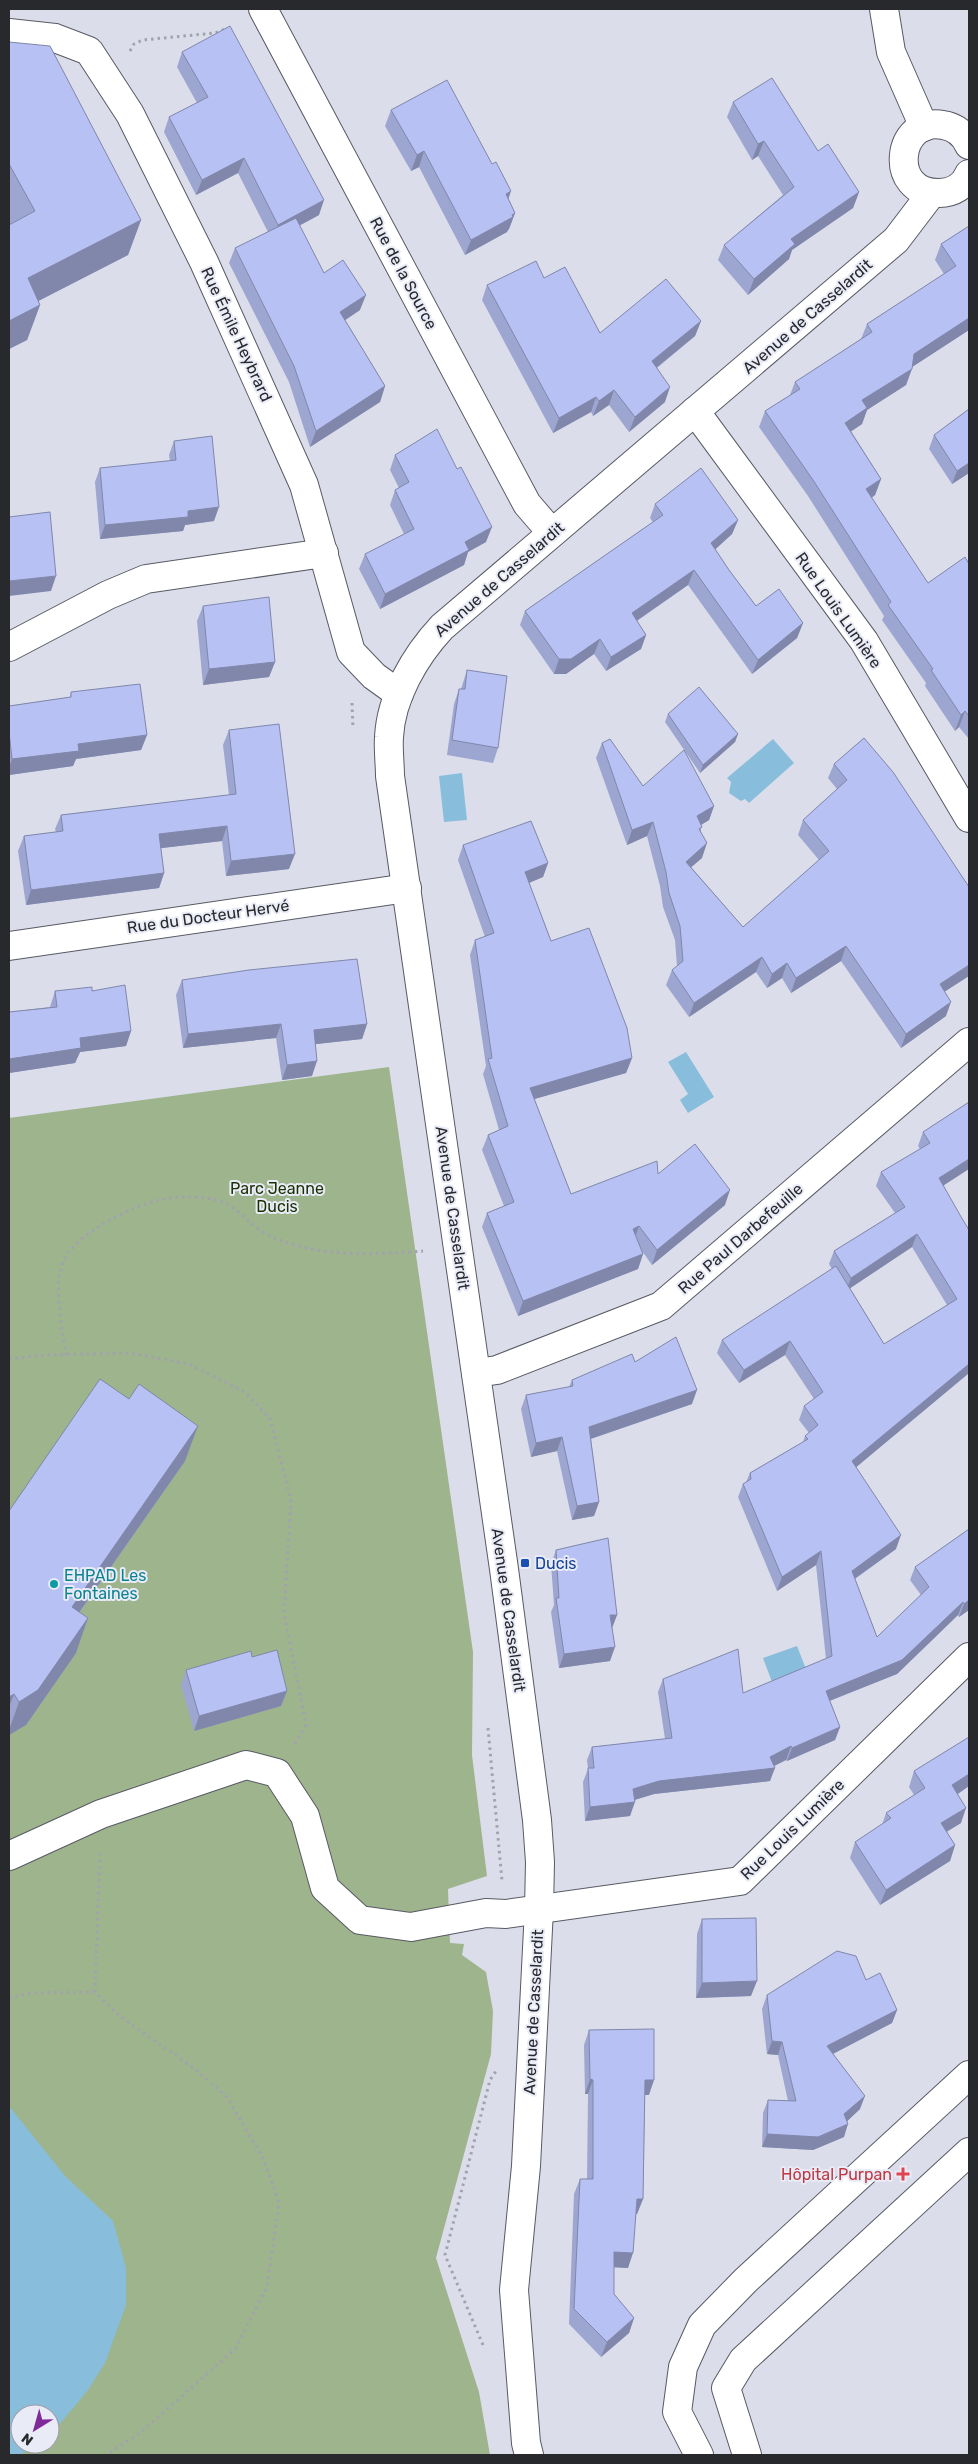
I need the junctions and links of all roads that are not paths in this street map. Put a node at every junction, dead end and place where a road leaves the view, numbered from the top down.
1 (263, 9) edge
2 (884, 9) edge
3 (9, 33) edge
4 (924, 127) junction
5 (969, 145) edge
6 (969, 174) edge
7 (930, 194) junction
8 (695, 411) junction
9 (552, 533) junction
10 (324, 553) junction
11 (9, 647) edge
12 (399, 694) junction
13 (969, 818) edge
14 (407, 888) junction
15 (9, 946) edge
16 (969, 1042) edge
17 (476, 1373) junction
18 (969, 1658) edge
19 (9, 1856) edge
20 (538, 1909) junction
21 (969, 2075) edge
22 (969, 2152) edge
23 (529, 2455) edge
24 (699, 2455) edge
25 (747, 2455) edge

1 - 9 street, Rue de la Source
2 - 4 street
3 - 10 street, Rue Émile Heybrard
4 - 5 street
4 - 7 street
6 - 7 street
7 - 8 street, Avenue de Casselardit
8 - 9 street, Avenue de Casselardit
8 - 13 street, Rue Louis Lumière
9 - 12 street, Avenue de Casselardit
10 - 11 street
10 - 12 street, Rue Émile Heybrard
12 - 14 street, Avenue de Casselardit
14 - 15 street, Rue du Docteur Hervé
14 - 17 street, Avenue de Casselardit
16 - 17 street, Rue Paul Darbefeuille
17 - 20 street, Avenue de Casselardit
18 - 20 street, Rue Louis Lumière
19 - 20 street, Rue Louis Lumière
20 - 23 street, Avenue de Casselardit
21 - 24 street
22 - 25 street

